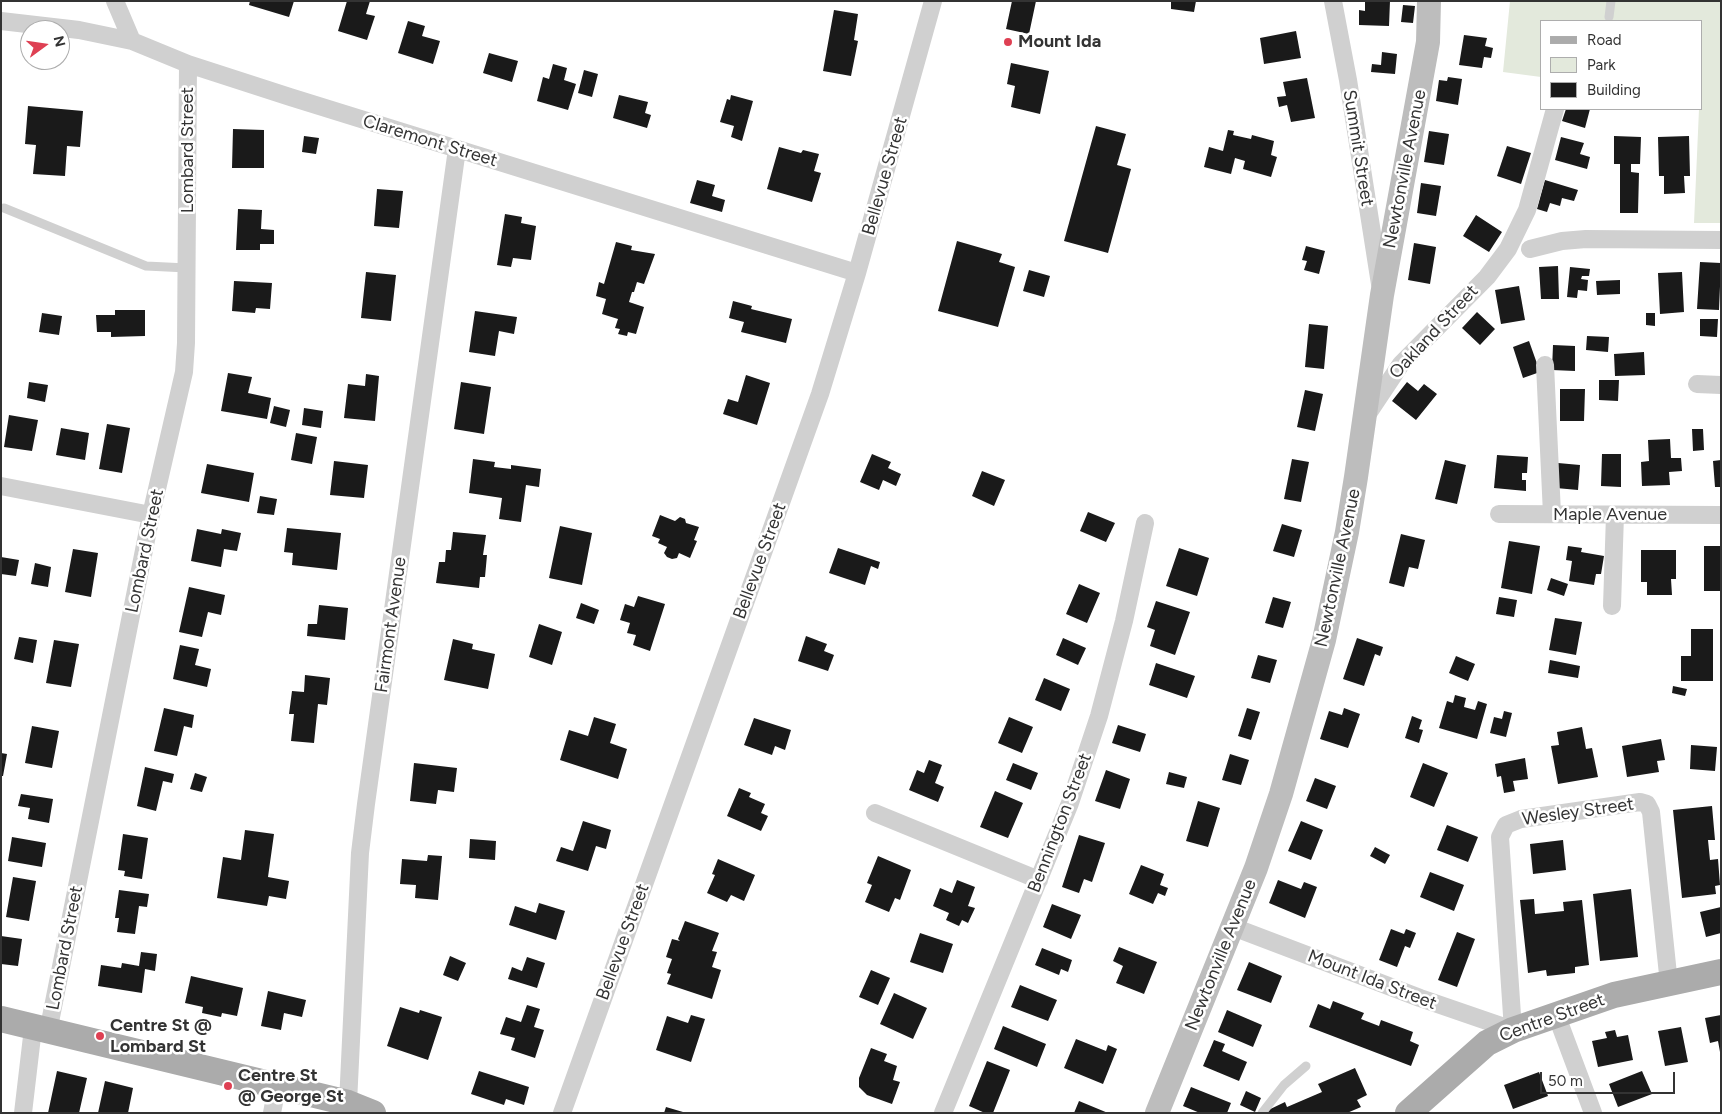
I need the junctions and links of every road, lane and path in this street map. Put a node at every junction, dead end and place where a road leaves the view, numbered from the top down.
1 (115, 1) edge
2 (933, 1) edge
3 (1332, 1) edge
4 (1429, 1) edge
5 (1611, 1) edge
6 (1609, 17) dead end
7 (1, 20) edge
8 (132, 41) junction
9 (188, 64) junction
10 (1555, 110) edge
11 (458, 149) junction
12 (4, 208) dead end
13 (1721, 240) edge
14 (1530, 248) dead end
15 (187, 268) junction
16 (857, 273) junction
17 (1382, 295) junction
18 (1545, 365) dead end
19 (1697, 384) dead end
20 (1721, 385) edge
21 (1365, 419) junction
22 (1, 486) edge
23 (1499, 514) dead end
24 (1552, 514) junction
25 (1615, 514) junction
26 (151, 515) junction
27 (1721, 515) edge
28 (1145, 523) dead end
29 (1612, 606) dead end
30 (875, 813) dead end
31 (1039, 880) junction
32 (1233, 927) junction
33 (1721, 972) edge
34 (1669, 984) junction
35 (1556, 1014) junction
36 (1, 1019) edge
37 (41, 1030) junction
38 (1513, 1030) junction
39 (1306, 1066) dead end
40 (277, 1087) junction
41 (348, 1103) junction
42 (23, 1113) edge
43 (272, 1113) edge
44 (373, 1113) edge
45 (562, 1113) edge
46 (944, 1113) edge
47 (1157, 1113) edge
48 (1262, 1113) edge
49 (1408, 1113) edge
50 (1593, 1113) edge

1 - 8 street
2 - 16 street, Bellevue Street
3 - 17 street, Summit Street
4 - 17 main road, Newtonville Avenue
5 - 6 lane
7 - 8 street, Claremont Street
8 - 9 street, Claremont Street
9 - 11 street, Claremont Street
9 - 15 street, Lombard Street
10 - 21 street, Oakland Street
11 - 16 street, Claremont Street
11 - 41 street, Fairmont Avenue
12 - 15 lane
13 - 14 street
15 - 26 street, Lombard Street
16 - 45 street, Bellevue Street
17 - 21 main road, Newtonville Avenue
18 - 24 street
19 - 20 street
21 - 32 main road, Newtonville Avenue
22 - 26 street
23 - 24 street, Maple Avenue
24 - 25 street, Maple Avenue
25 - 27 street, Maple Avenue
25 - 29 street
26 - 37 street, Lombard Street
28 - 31 street, Bennington Street
30 - 31 street
31 - 46 street, Bennington Street
32 - 38 street, Mount Ida Street
32 - 47 main road, Newtonville Avenue
33 - 34 main road, Centre Street
34 - 35 main road, Centre Street
34 - 38 street, Wesley Street
35 - 38 main road, Centre Street
35 - 50 street
36 - 37 main road
37 - 40 main road
37 - 42 street, Lombard Street
38 - 49 main road, Centre Street
39 - 48 lane
40 - 41 main road
40 - 43 street
41 - 44 main road

